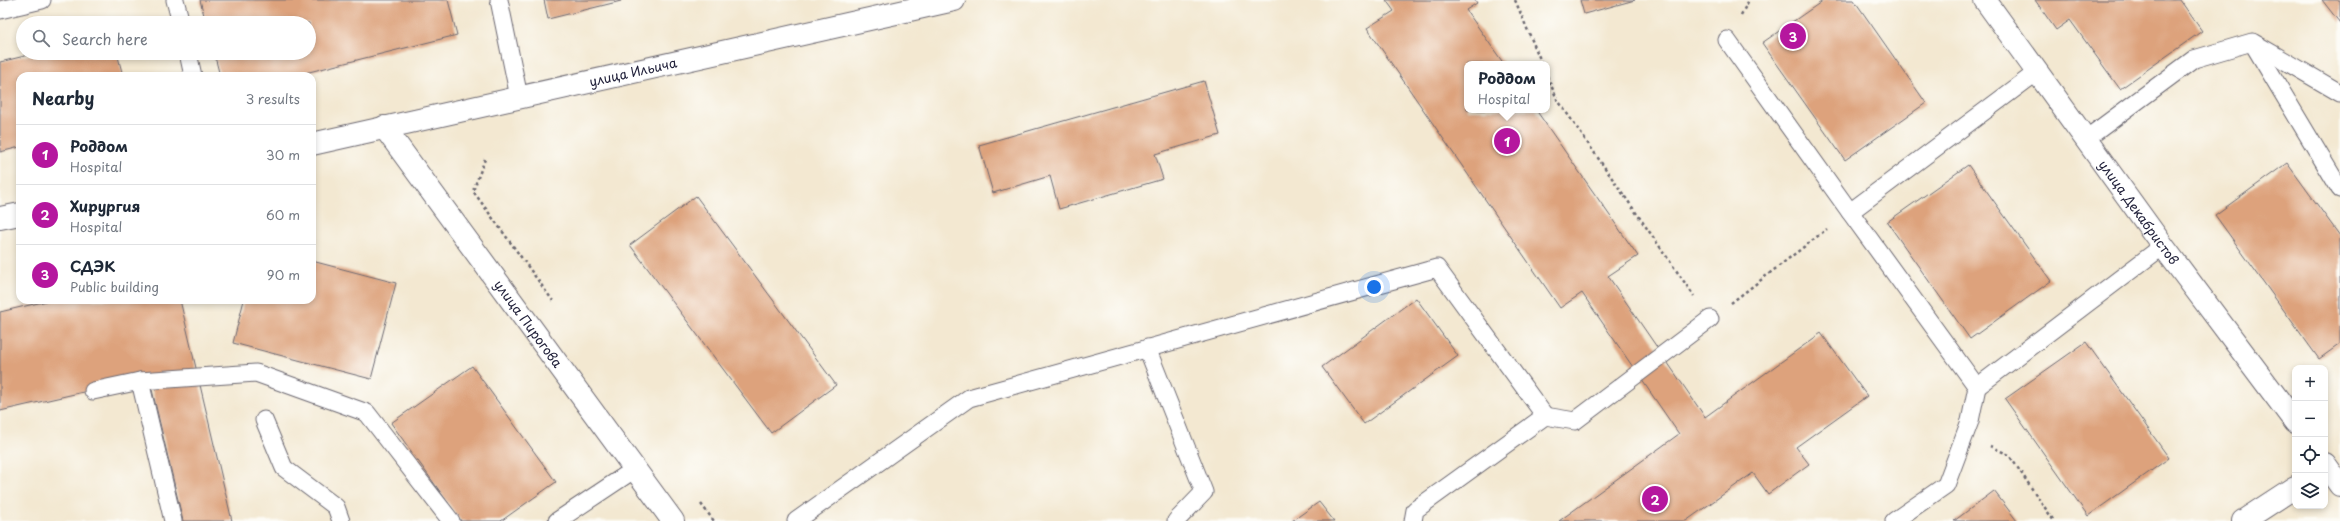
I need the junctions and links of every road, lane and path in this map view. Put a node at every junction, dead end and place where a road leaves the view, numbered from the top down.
1 (42, 0) edge
2 (175, 0) edge
3 (498, 0) edge
4 (954, 0) edge
5 (1514, 0) edge
6 (1985, 0) edge
7 (0, 10) edge
8 (179, 16) edge
9 (1727, 40) dead end
10 (2252, 42) junction
11 (190, 60) edge
12 (1541, 61) edge
13 (192, 72) edge
14 (2037, 72) junction
15 (1550, 83) edge
16 (2340, 93) edge
17 (519, 96) junction
18 (384, 127) junction
19 (2086, 139) junction
20 (316, 143) edge
21 (485, 160) dead end
22 (2340, 188) edge
23 (1850, 212) junction
24 (16, 215) edge
25 (0, 218) edge
26 (2163, 246) junction
27 (556, 305) dead end
28 (1710, 319) junction
29 (1147, 348) junction
30 (140, 381) junction
31 (1978, 387) junction
32 (93, 391) dead end
33 (1544, 416) junction
34 (2292, 418) edge
35 (264, 420) dead end
36 (1965, 432) junction
37 (2329, 464) edge
38 (635, 469) junction
39 (2340, 485) edge
40 (2292, 489) edge
41 (700, 502) dead end
42 (173, 521) edge
43 (341, 521) edge
44 (451, 521) edge
45 (558, 521) edge
46 (673, 521) edge
47 (714, 521) edge
48 (796, 521) edge
49 (1176, 521) edge
50 (1414, 521) edge
51 (1894, 521) edge
52 (2054, 521) edge
53 (2243, 521) edge

1 - 7 lane
2 - 8 lane
3 - 17 lane
4 - 17 street, улица Ильича
5 - 12 path
6 - 14 street, улица Декабристов
9 - 23 lane
10 - 16 lane
10 - 19 lane
10 - 22 lane
11 - 13 lane
14 - 19 street, улица Декабристов
14 - 23 lane
15 - 28 path
17 - 18 street, улица Ильича
18 - 20 street, улица Ильича
18 - 38 street, улица Пирогова
19 - 26 street, улица Декабристов
21 - 27 path
23 - 28 path
23 - 31 lane
24 - 25 street
26 - 31 lane
26 - 34 street, улица Декабристов
28 - 33 lane
29 - 33 lane
29 - 48 lane
29 - 49 lane
30 - 32 lane
30 - 42 lane
30 - 44 lane
31 - 36 lane
33 - 50 lane
35 - 43 lane
36 - 51 lane
36 - 52 path
37 - 39 street
38 - 45 lane
38 - 46 street, улица Пирогова
40 - 53 street
41 - 47 path

